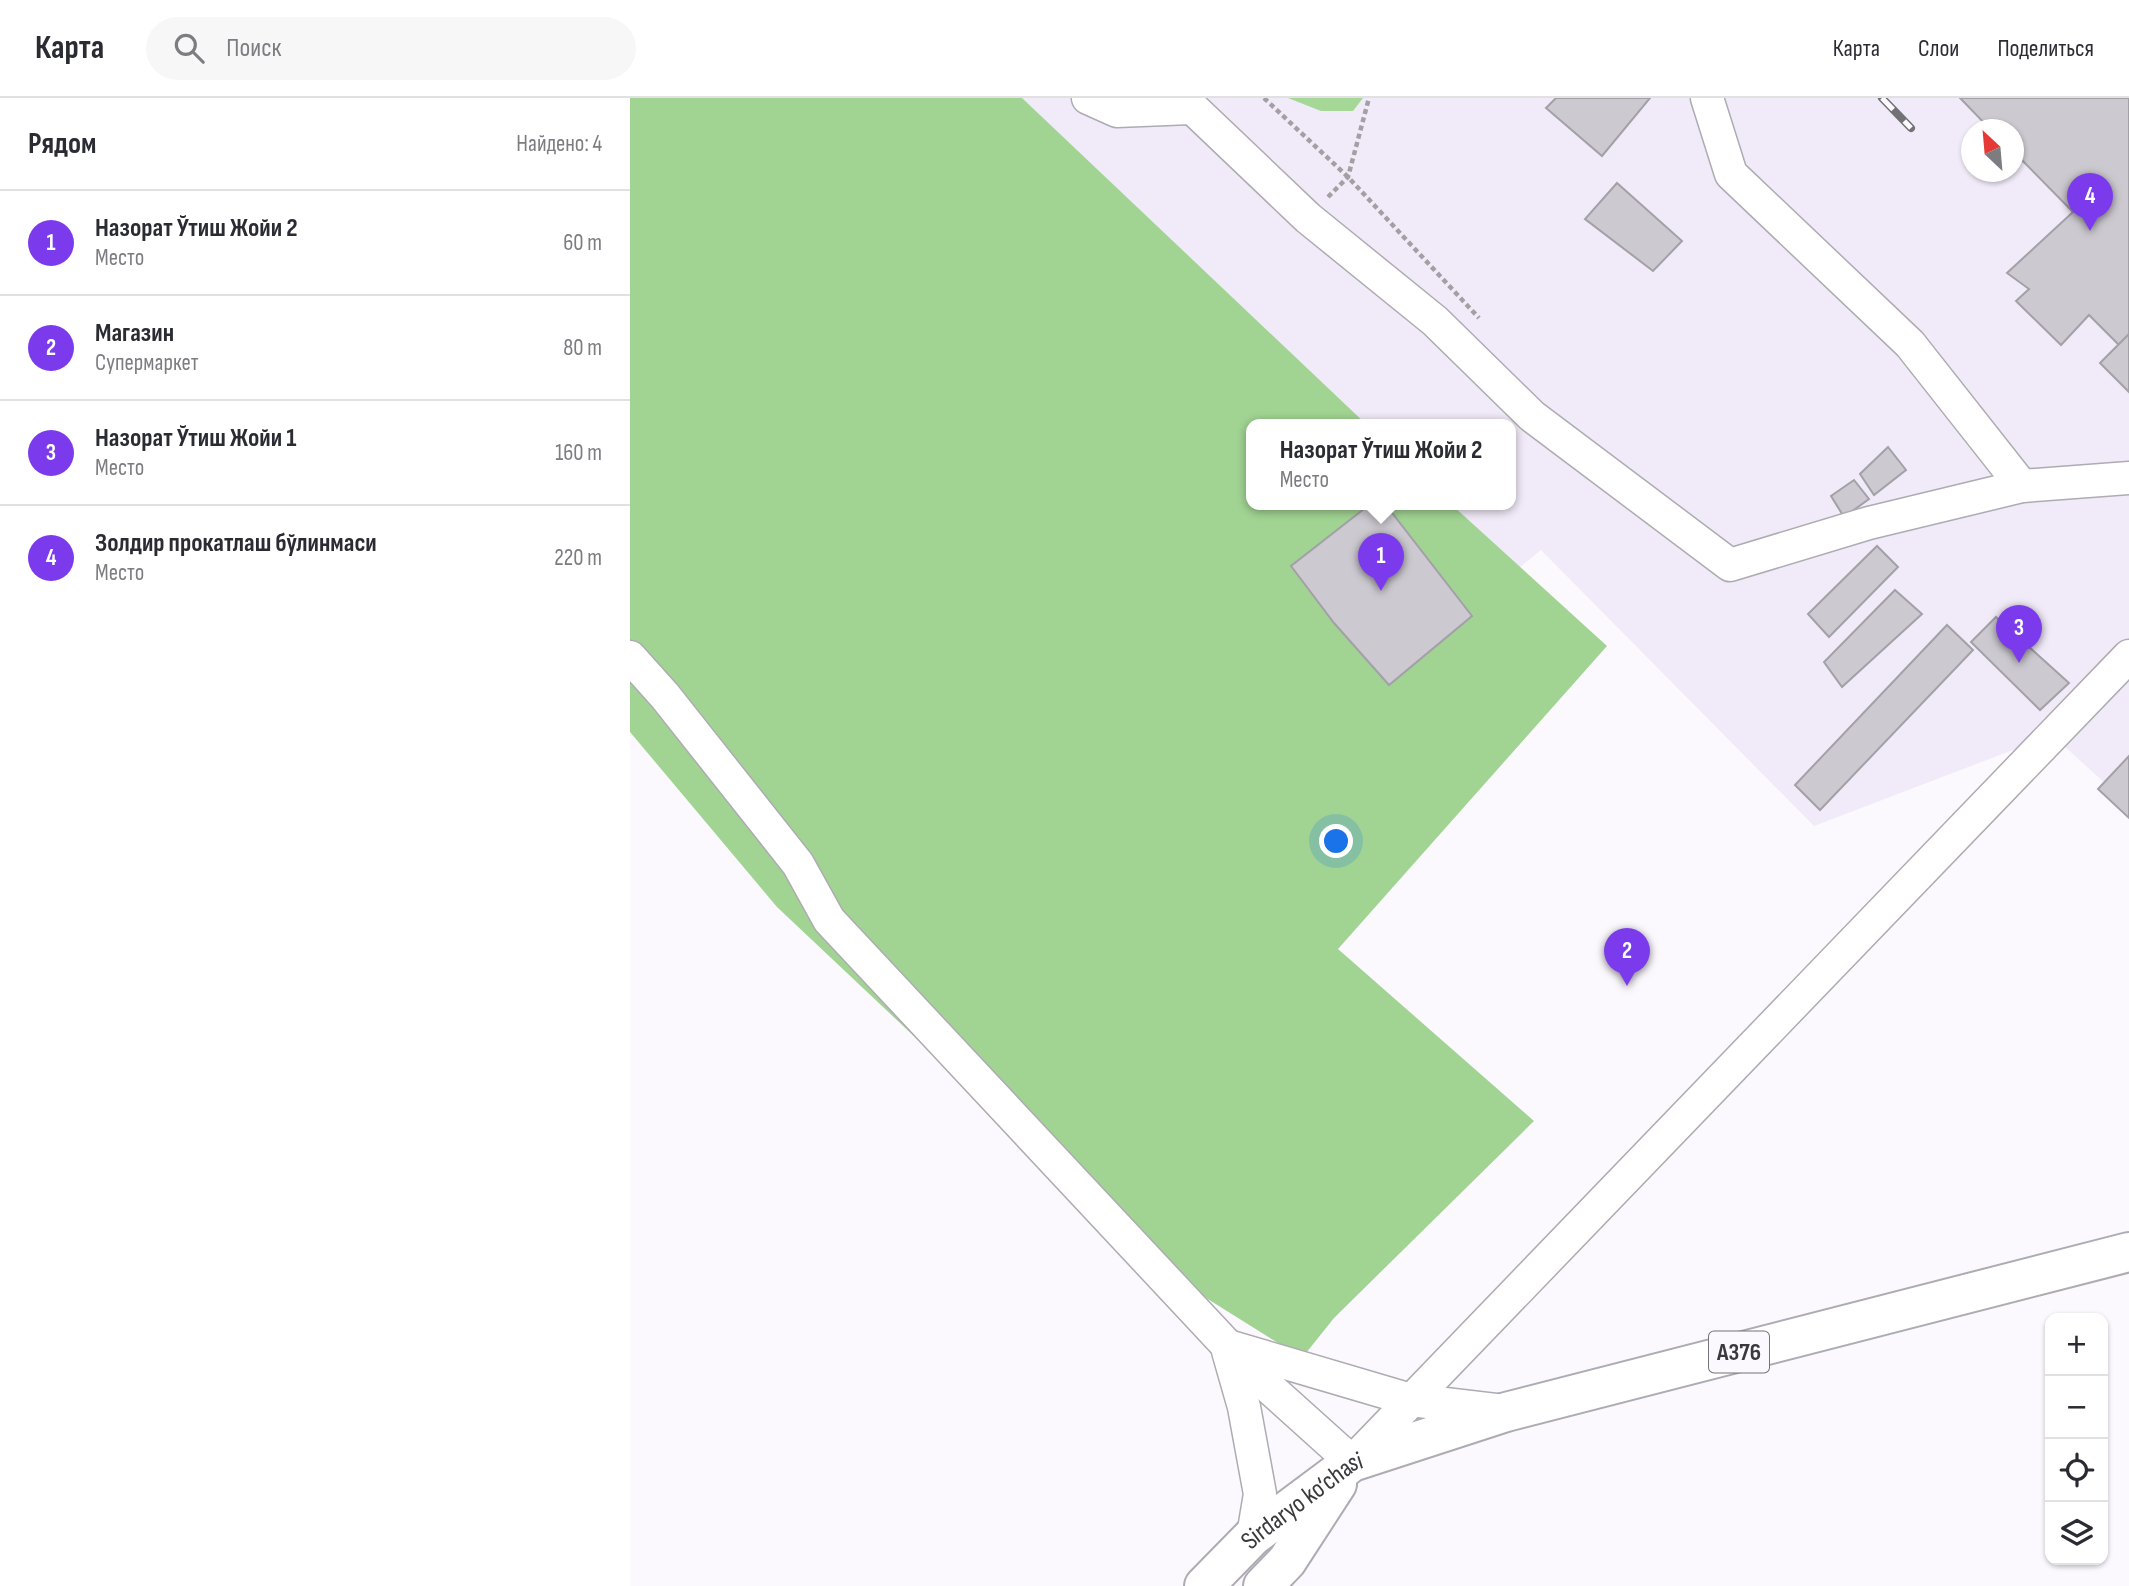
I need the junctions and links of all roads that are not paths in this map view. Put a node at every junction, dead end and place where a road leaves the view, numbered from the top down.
1 (1088, 98) edge
2 (1707, 98) edge
3 (1187, 103) edge
4 (2129, 478) edge
5 (2022, 486) junction
6 (2129, 656) edge
7 (630, 657) edge
8 (2129, 1252) edge
9 (1227, 1346) junction
10 (1411, 1400) junction
11 (1506, 1412) junction
12 (1352, 1462) junction
13 (1253, 1536) junction
14 (1204, 1586) edge
15 (1263, 1586) edge

1 - 3 street
2 - 5 street
3 - 5 street
4 - 5 street
6 - 10 street
7 - 9 street
8 - 11 main road, A376
9 - 10 street
9 - 12 street
9 - 13 street
10 - 11 street
10 - 12 street
11 - 12 main road, A376
12 - 13 main road, Sirdaryo ko‘chasi
12 - 15 main road, Sirdaryo ko‘chasi
13 - 14 main road, Sirdaryo ko‘chasi

